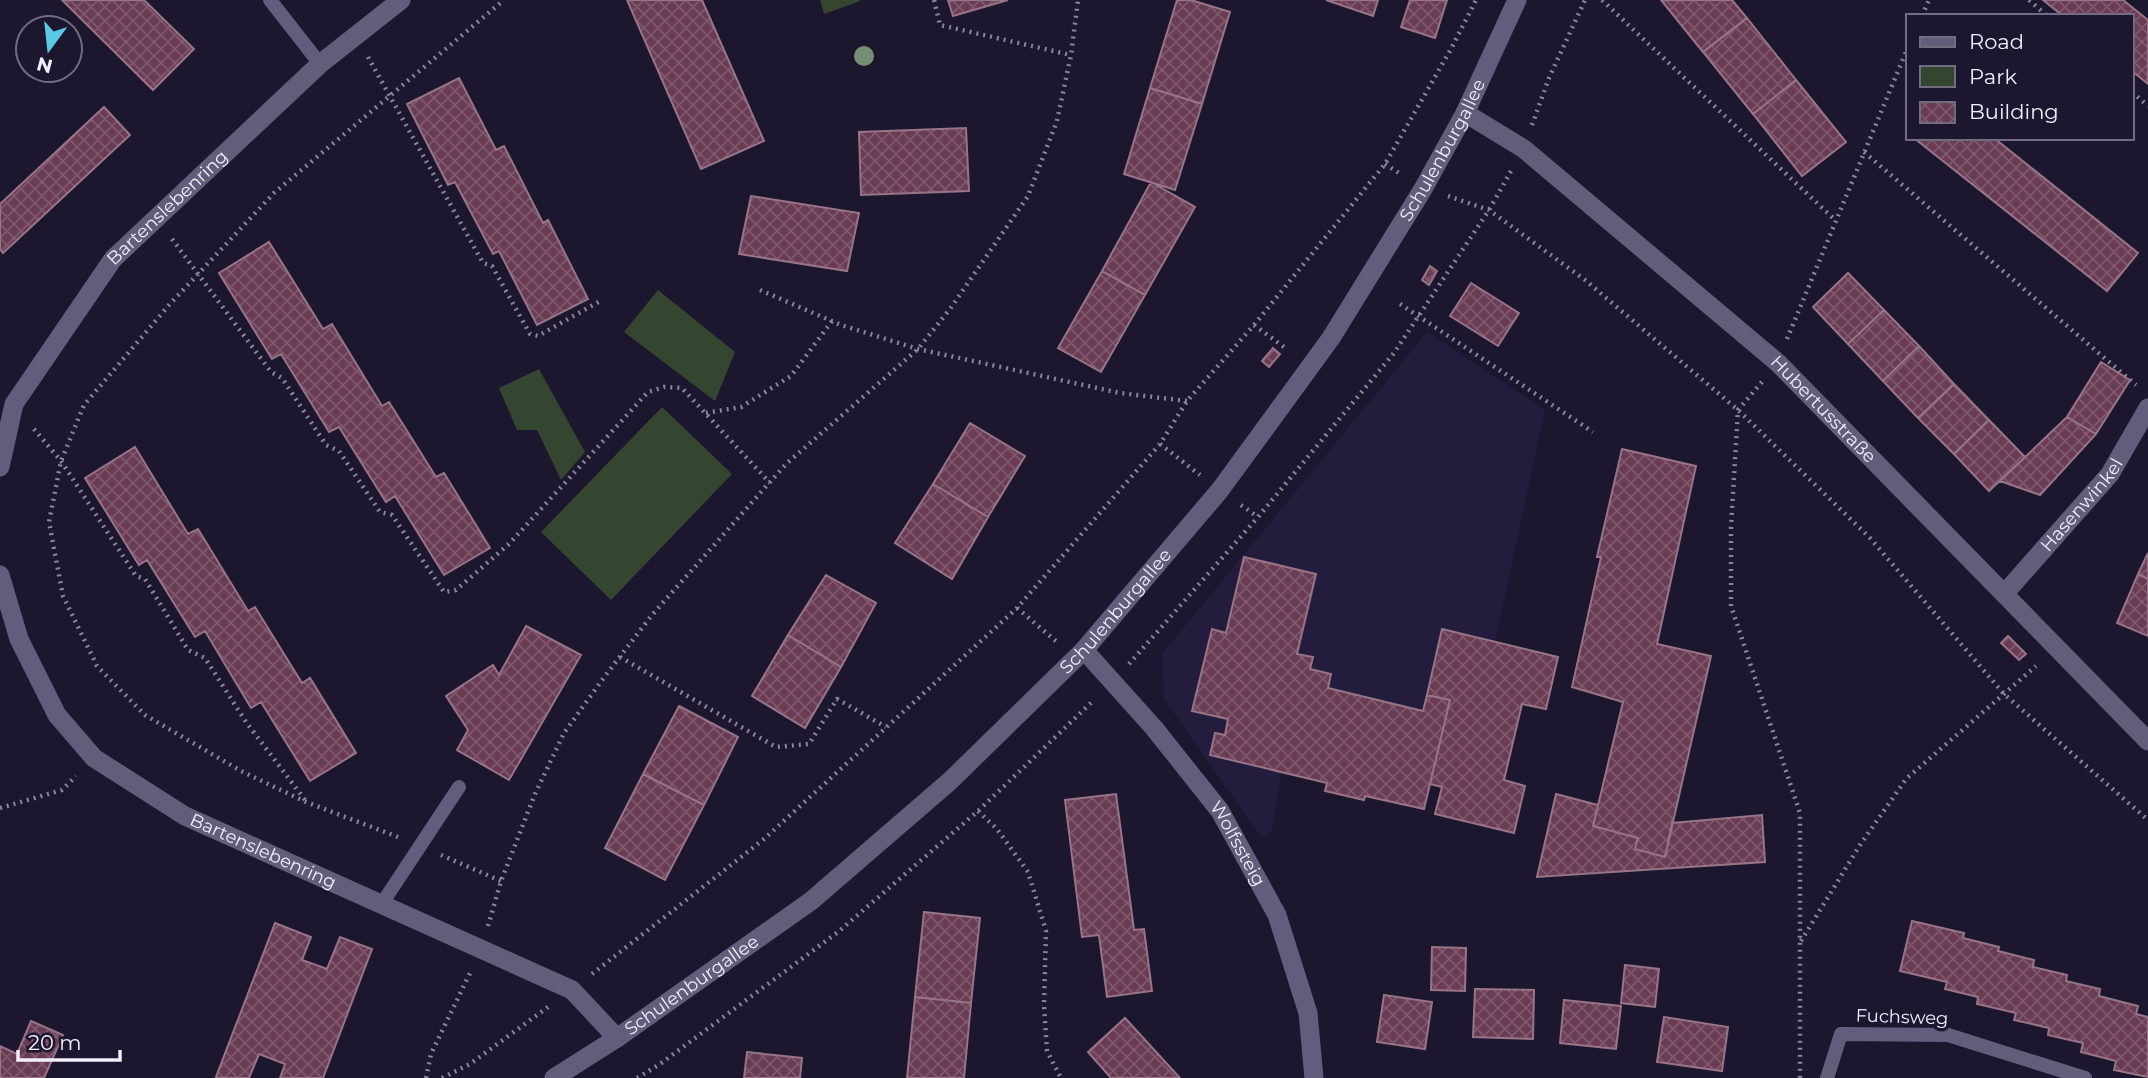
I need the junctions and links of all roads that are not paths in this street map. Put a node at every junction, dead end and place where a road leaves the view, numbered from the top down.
1 (270, 0) edge
2 (401, 0) edge
3 (1517, 0) edge
4 (320, 64) junction
5 (1465, 113) junction
6 (2148, 408) edge
7 (0, 467) edge
8 (0, 575) edge
9 (2005, 593) junction
10 (1080, 654) junction
11 (2148, 741) edge
12 (459, 787) dead end
13 (381, 905) junction
14 (617, 1038) junction
15 (554, 1078) edge
16 (1314, 1078) edge
17 (1827, 1078) edge
18 (2085, 1078) edge

1 - 4 lane
2 - 4 street, Bartenslebenring
3 - 5 street, Schulenburgallee
4 - 7 street, Bartenslebenring
5 - 9 street, Hubertusstraße
5 - 10 street, Schulenburgallee
6 - 9 street, Hasenwinkel
8 - 13 street, Bartenslebenring
9 - 11 street, Hubertusstraße
10 - 14 street, Schulenburgallee
10 - 16 street, Wolfssteig
12 - 13 lane
13 - 14 street, Bartenslebenring
14 - 15 street, Schulenburgallee
17 - 18 lane, Fuchsweg

